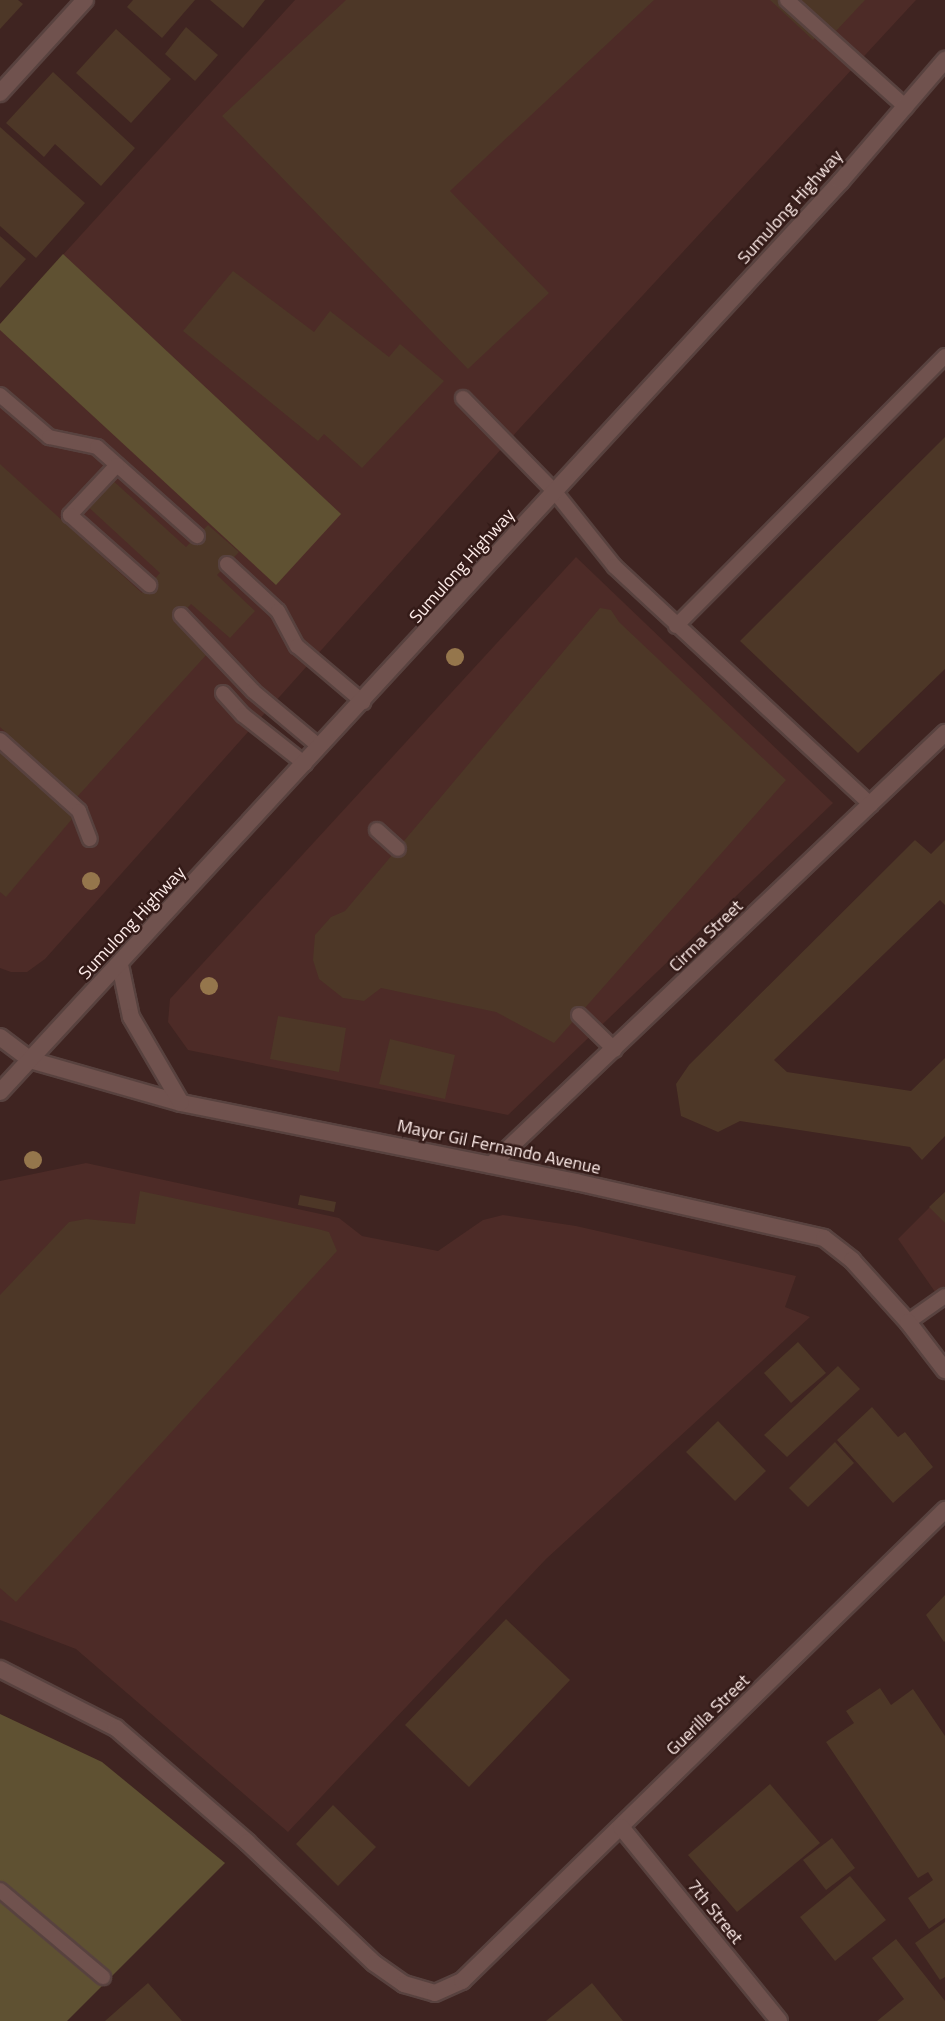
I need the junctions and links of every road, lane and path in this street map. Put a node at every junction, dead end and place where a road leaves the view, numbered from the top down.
1 (86, 0) edge
2 (787, 0) edge
3 (945, 60) edge
4 (0, 93) edge
5 (906, 106) junction
6 (945, 356) edge
7 (0, 395) edge
8 (463, 398) dead end
9 (117, 465) junction
10 (555, 492) junction
11 (197, 536) dead end
12 (227, 564) dead end
13 (149, 585) dead end
14 (181, 615) dead end
15 (676, 626) junction
16 (223, 693) dead end
17 (363, 702) junction
18 (945, 733) edge
19 (0, 740) edge
20 (320, 747) junction
21 (305, 764) junction
22 (871, 805) junction
23 (377, 830) dead end
24 (90, 839) dead end
25 (398, 849) dead end
26 (120, 965) junction
27 (579, 1015) dead end
28 (0, 1037) edge
29 (615, 1050) junction
30 (30, 1060) junction
31 (0, 1092) edge
32 (181, 1103) junction
33 (491, 1165) junction
34 (945, 1296) edge
35 (908, 1322) junction
36 (945, 1370) edge
37 (945, 1510) edge
38 (0, 1669) edge
39 (621, 1827) junction
40 (0, 1890) edge
41 (103, 1977) dead end
42 (778, 2021) edge

1 - 4 street
2 - 5 lane
3 - 5 street, Sumulong Highway
5 - 10 street, Sumulong Highway
6 - 15 lane
7 - 9 lane
8 - 10 lane
9 - 11 lane
9 - 13 lane
10 - 15 lane
10 - 17 street, Sumulong Highway
12 - 17 lane
14 - 20 lane
15 - 22 lane
16 - 21 lane
17 - 20 street, Sumulong Highway
18 - 22 street, Cirma Street
19 - 24 lane
20 - 21 street, Sumulong Highway
21 - 26 street, Sumulong Highway
22 - 29 street, Cirma Street
23 - 25 lane
26 - 30 street, Sumulong Highway
26 - 32 street
27 - 29 lane
28 - 30 street, Mayor Gil Fernando Avenue
29 - 33 street, Cirma Street
30 - 31 street, Sumulong Highway
30 - 32 street, Mayor Gil Fernando Avenue
32 - 33 street, Mayor Gil Fernando Avenue
33 - 35 street, Mayor Gil Fernando Avenue
34 - 35 lane
35 - 36 street, Mayor Gil Fernando Avenue
37 - 39 street, Guerilla Street
38 - 39 street, Guerilla Street
39 - 42 street, 7th Street
40 - 41 lane

